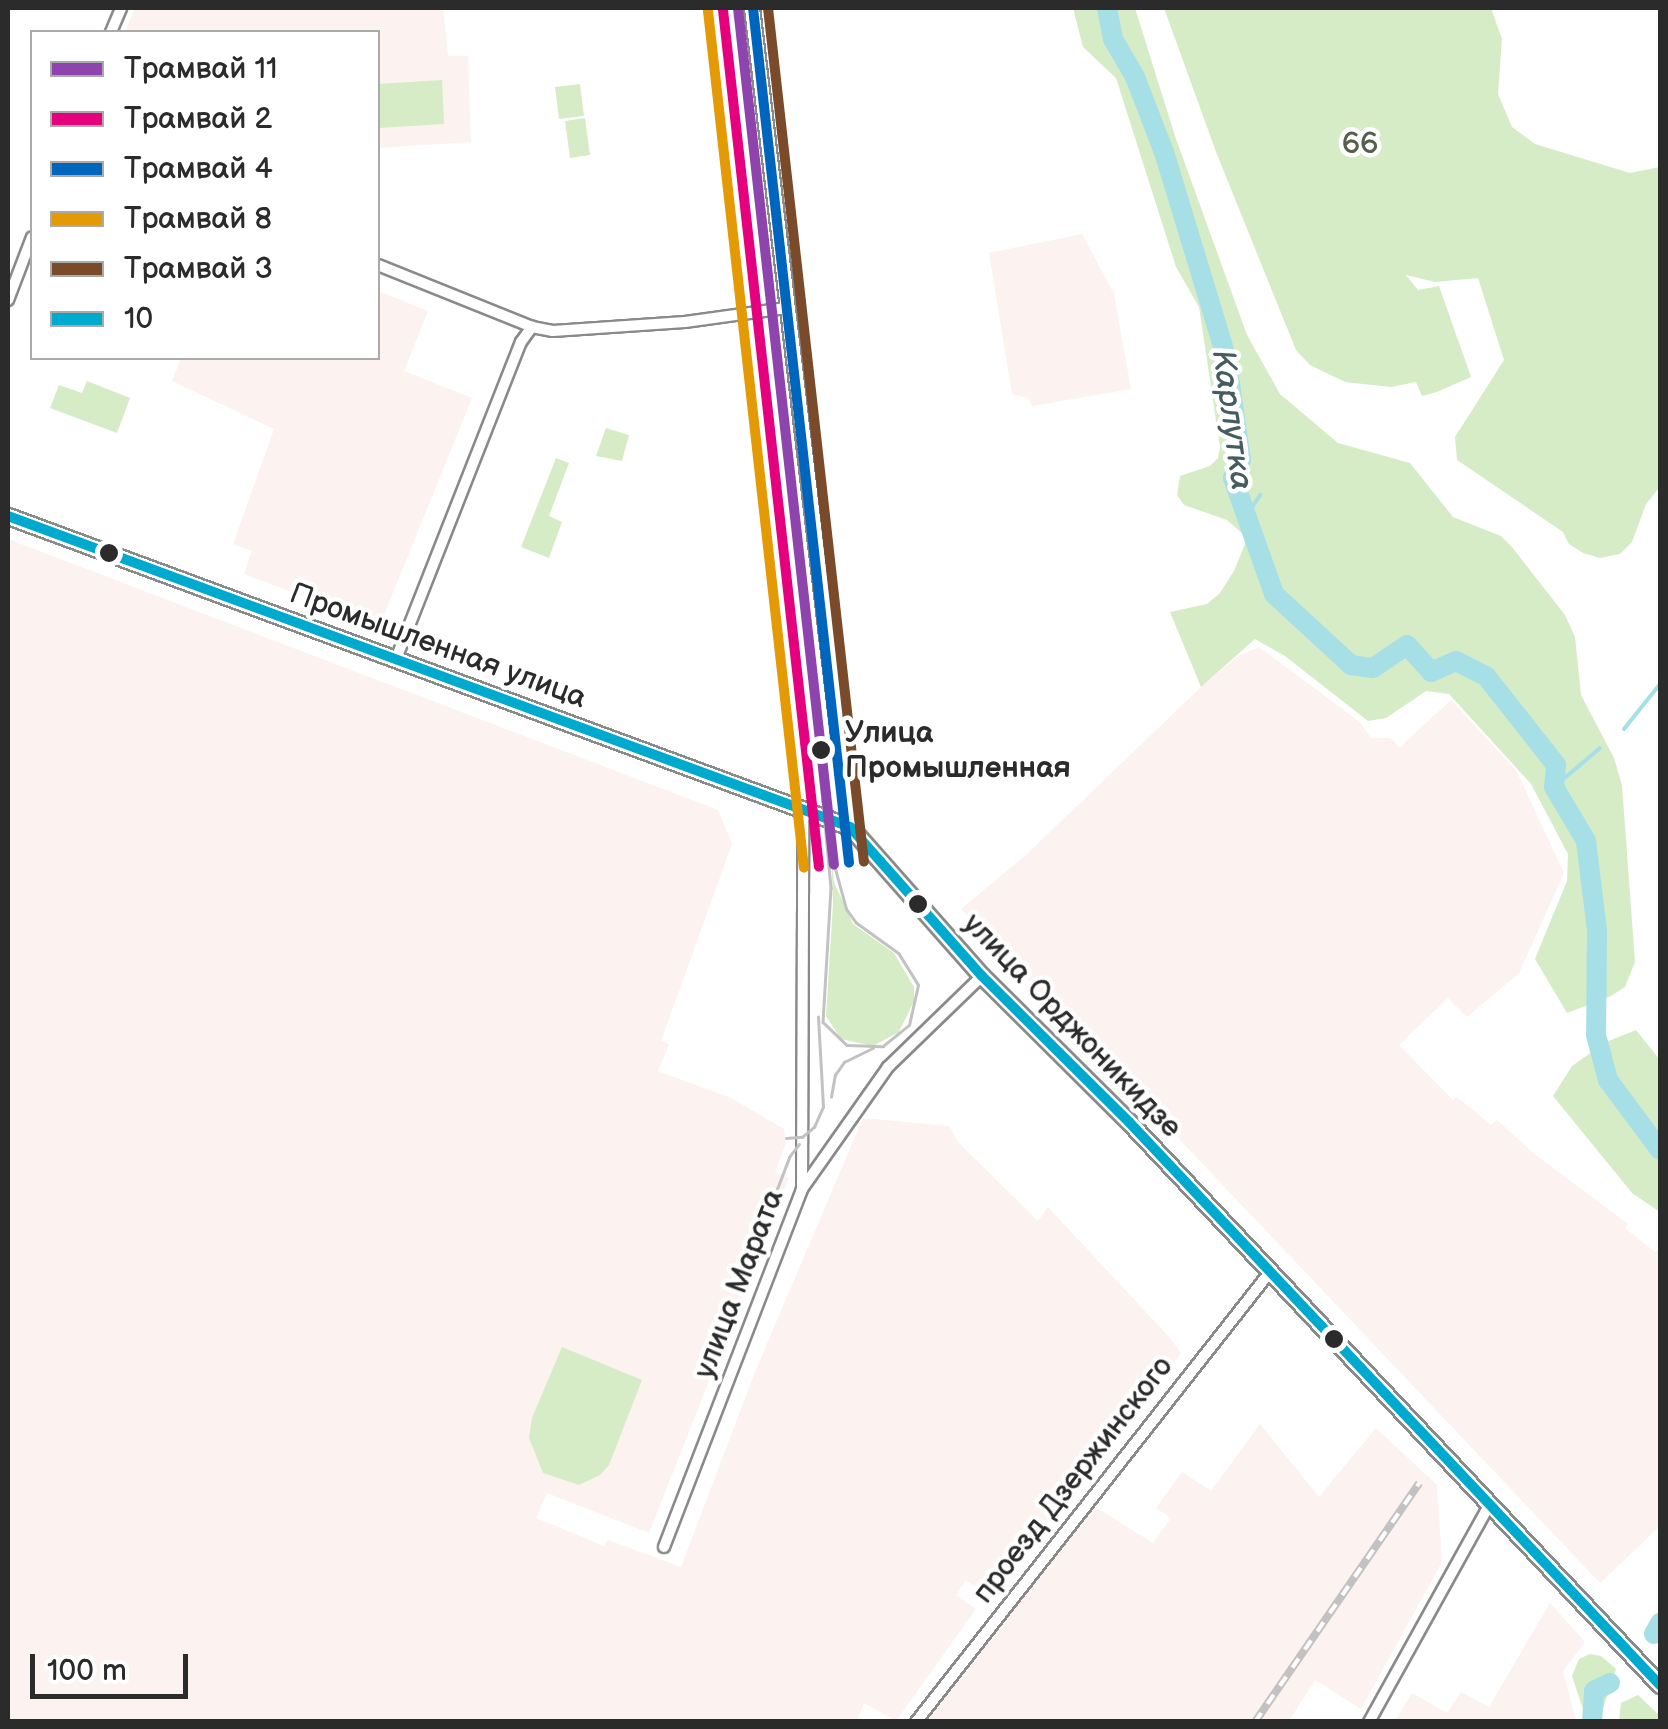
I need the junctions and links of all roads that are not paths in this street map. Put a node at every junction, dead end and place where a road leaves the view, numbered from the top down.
1 (752, 8) edge
2 (30, 243) edge
3 (380, 267) edge
4 (8, 300) edge
5 (786, 308) junction
6 (532, 327) junction
7 (8, 516) edge
8 (396, 659) junction
9 (803, 810) junction
10 (850, 827) junction
11 (982, 976) junction
12 (802, 1189) junction
13 (1270, 1272) junction
14 (1490, 1504) junction
15 (664, 1547) dead end
16 (1660, 1685) edge
17 (916, 1722) edge
18 (1369, 1722) edge

1 - 5 main road
2 - 4 street
3 - 6 street
5 - 6 street
5 - 10 main road
6 - 8 street
7 - 8 main road, Промышленная улица
8 - 9 main road, Промышленная улица
9 - 10 main road, Промышленная улица
9 - 12 street
10 - 11 main road, улица Орджоникидзе
11 - 12 street, улица Марата
11 - 13 main road, улица Орджоникидзе
12 - 15 street, улица Марата
13 - 14 main road, улица Орджоникидзе
13 - 17 street, проезд Дзержинского
14 - 16 main road, улица Орджоникидзе
14 - 18 street

